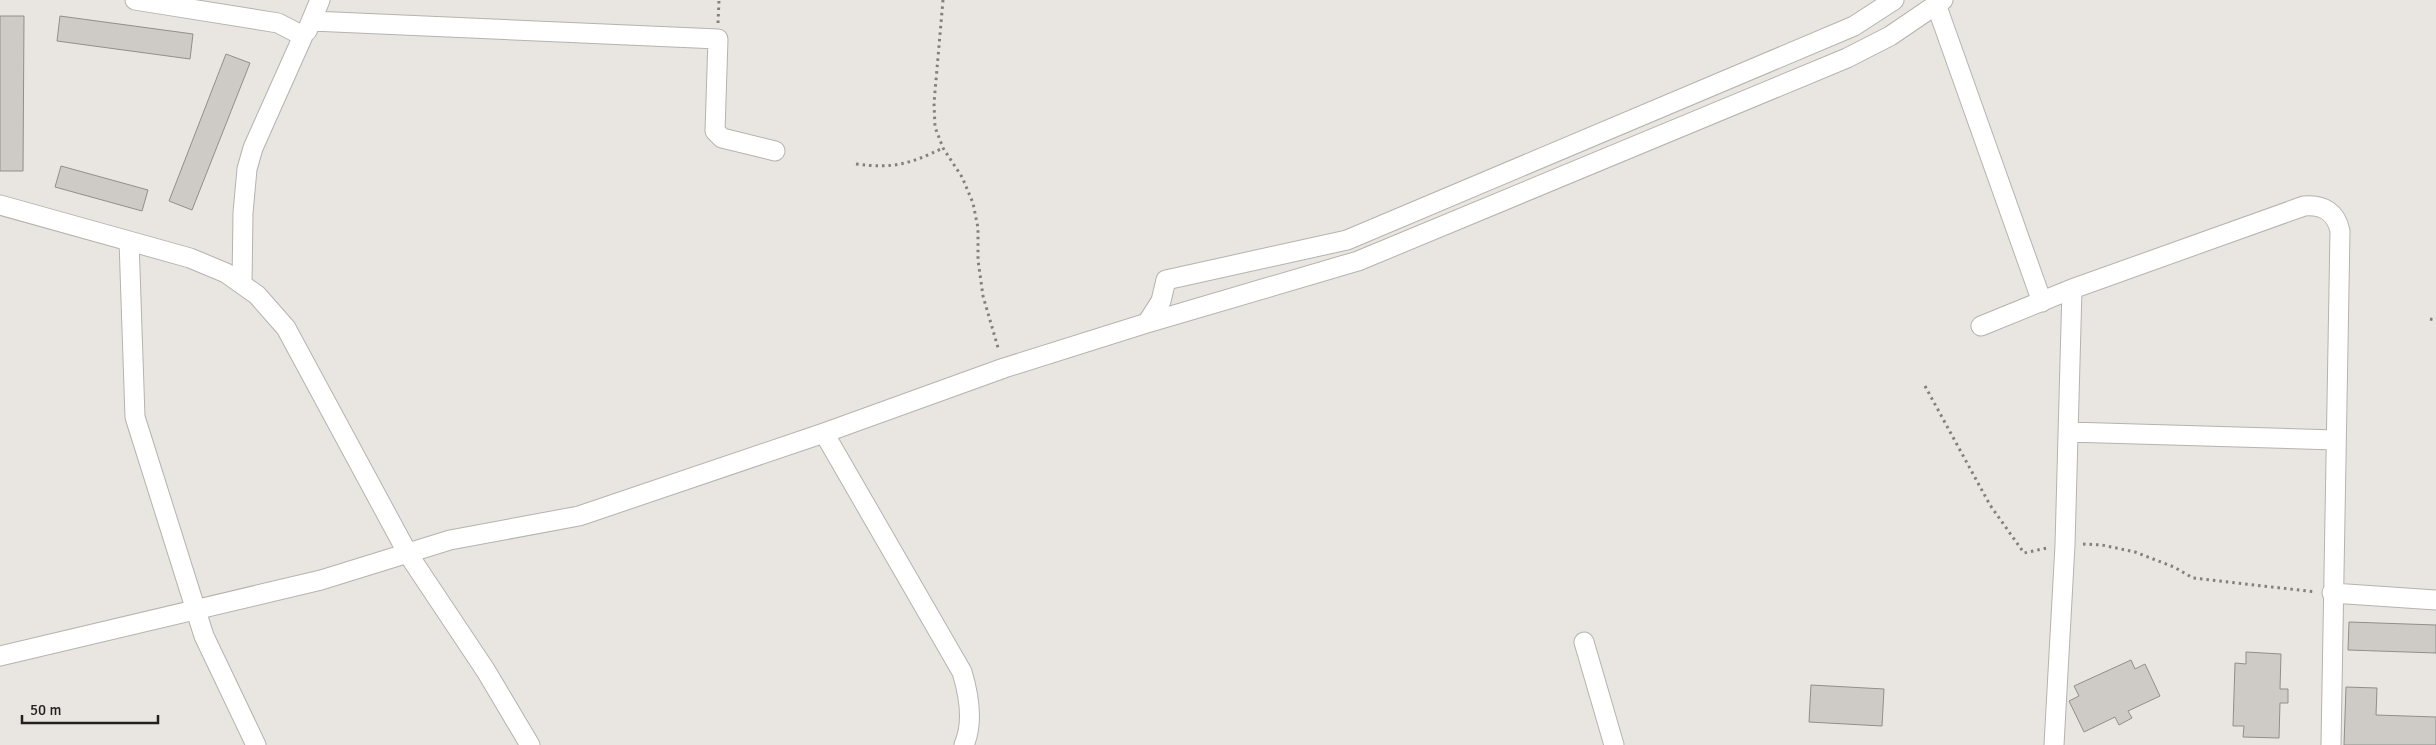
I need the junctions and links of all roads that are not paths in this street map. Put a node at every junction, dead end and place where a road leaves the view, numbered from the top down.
1 (135, 0) edge
2 (320, 0) edge
3 (1894, 0) edge
4 (1940, 2) edge
5 (308, 29) junction
6 (775, 151) dead end
7 (0, 205) edge
8 (129, 241) junction
9 (242, 283) junction
10 (2072, 289) junction
11 (2042, 302) junction
12 (1147, 323) junction
13 (1981, 326) dead end
14 (2069, 432) junction
15 (824, 433) junction
16 (2336, 440) junction
17 (408, 554) junction
18 (2332, 593) junction
19 (2436, 600) edge
20 (196, 610) junction
21 (1584, 642) dead end
22 (0, 656) edge
23 (256, 745) edge
24 (530, 745) edge
25 (964, 745) edge
26 (1614, 745) edge
27 (2054, 745) edge
28 (2331, 745) edge

1 - 5 street
2 - 5 street
3 - 12 street
4 - 11 street
4 - 12 street
5 - 6 street
5 - 9 street
7 - 8 street
8 - 9 street
8 - 20 street
9 - 17 street
10 - 11 street
10 - 14 street
10 - 16 street
11 - 13 street
12 - 15 street
14 - 16 street
14 - 27 street
15 - 17 street
15 - 25 street
16 - 18 street
17 - 20 street
17 - 24 street
18 - 19 street
18 - 28 street
20 - 22 street
20 - 23 street
21 - 26 street

